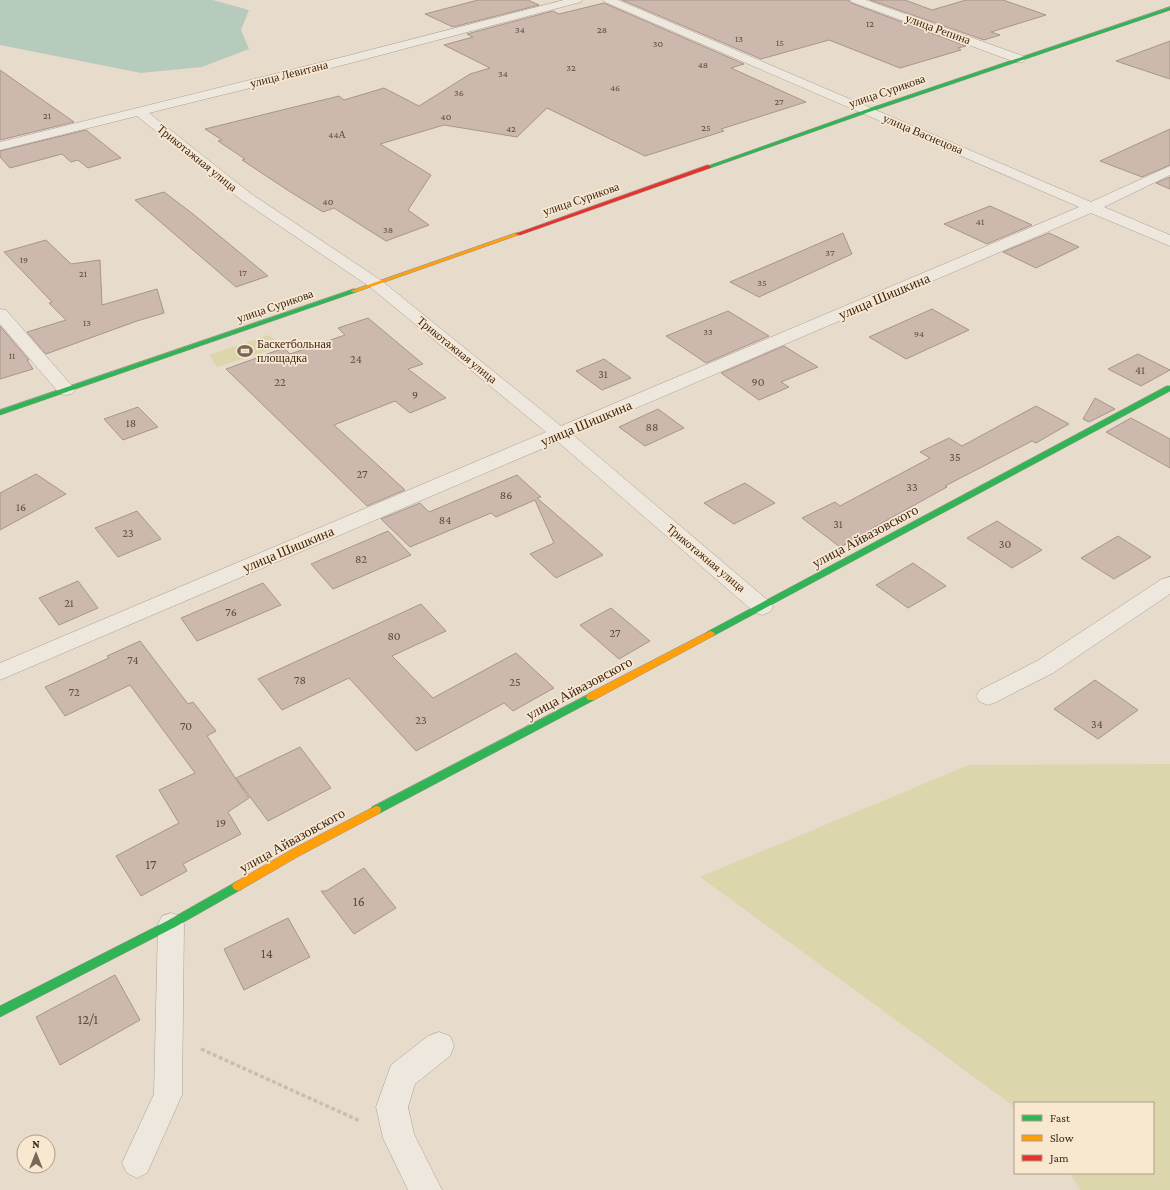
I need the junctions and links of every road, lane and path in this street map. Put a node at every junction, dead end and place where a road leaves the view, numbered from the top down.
1 (577, 0) edge
2 (609, 0) edge
3 (856, 0) edge
4 (1170, 8) edge
5 (1019, 59) junction
6 (139, 111) junction
7 (867, 111) junction
8 (0, 146) edge
9 (1170, 170) edge
10 (1092, 207) junction
11 (1170, 241) edge
12 (376, 284) junction
13 (0, 314) edge
14 (1170, 388) edge
15 (66, 390) junction
16 (0, 413) edge
17 (560, 434) junction
18 (1170, 584) edge
19 (762, 607) junction
20 (0, 672) edge
21 (988, 696) dead end
22 (171, 924) junction
23 (0, 1012) edge
24 (168, 1034) junction
25 (439, 1046) dead end
26 (399, 1138) junction
27 (137, 1163) dead end
28 (426, 1190) edge

1 - 6 street, улица Левитана
2 - 7 street, улица Васнецова
3 - 5 street, улица Репина
4 - 5 street, улица Сурикова
5 - 7 street, улица Сурикова
6 - 8 street, улица Левитана
6 - 12 street, Трикотажная улица
7 - 10 street, улица Васнецова
7 - 12 street, улица Сурикова
9 - 10 street, улица Шишкина
10 - 11 street, улица Васнецова
10 - 17 street, улица Шишкина
12 - 15 street, улица Сурикова
12 - 17 street, Трикотажная улица
13 - 15 street
14 - 19 street, улица Айвазовского
15 - 16 street, улица Сурикова
17 - 19 street, Трикотажная улица
17 - 20 street, улица Шишкина
18 - 21 street
19 - 22 street, улица Айвазовского
22 - 23 street, улица Айвазовского
22 - 24 lane
24 - 26 path
24 - 27 lane
25 - 26 street
26 - 28 street

